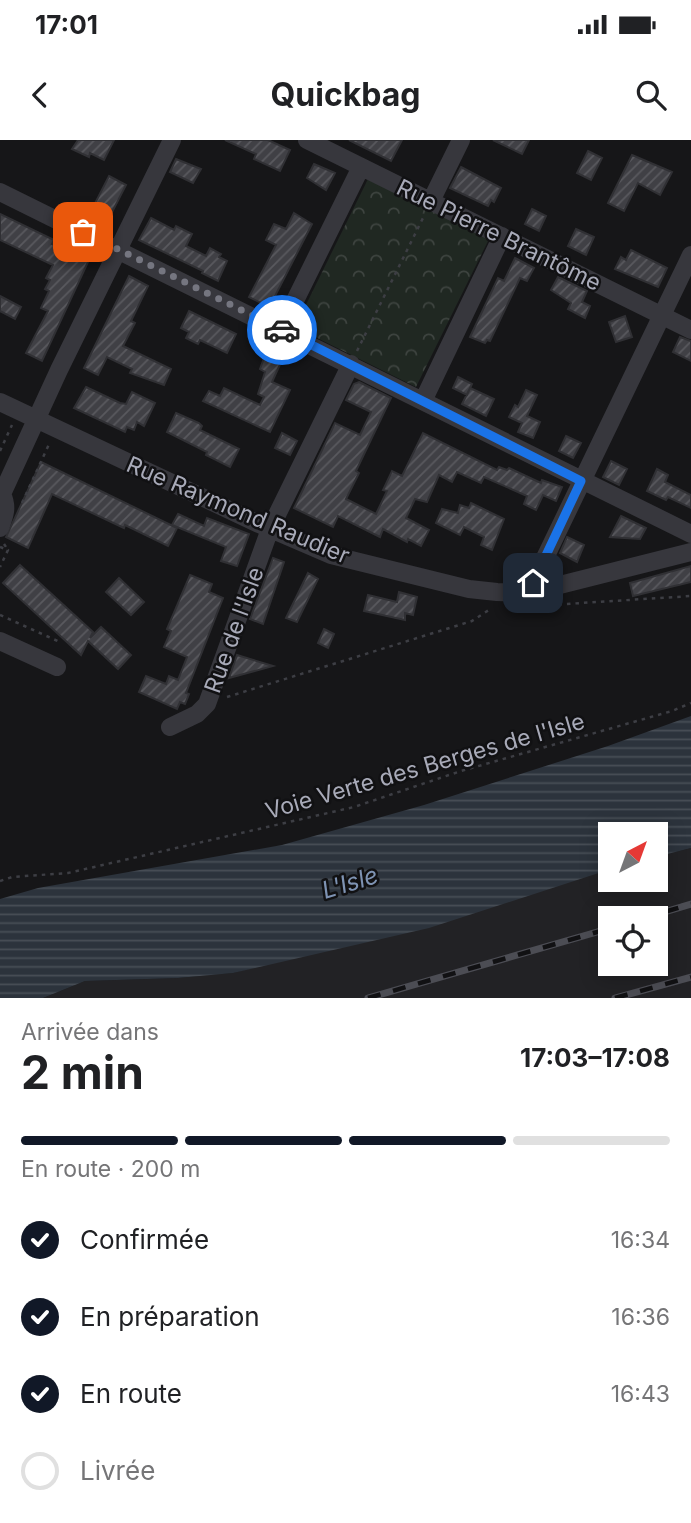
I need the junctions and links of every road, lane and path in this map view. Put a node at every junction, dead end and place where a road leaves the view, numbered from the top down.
1 (172, 140) edge
2 (307, 140) edge
3 (461, 140) edge
4 (361, 166) junction
5 (0, 192) edge
6 (431, 201) junction
7 (502, 236) junction
8 (119, 249) junction
9 (691, 255) edge
10 (661, 315) junction
11 (281, 330) junction
12 (691, 330) edge
13 (351, 364) junction
14 (423, 401) junction
15 (0, 402) edge
16 (36, 419) junction
17 (581, 481) junction
18 (1, 495) edge
19 (1, 526) edge
20 (271, 529) junction
21 (691, 534) edge
22 (0, 547) edge
23 (691, 552) edge
24 (0, 567) edge
25 (497, 592) junction
26 (528, 593) junction
27 (691, 596) edge
28 (544, 606) dead end
29 (0, 615) edge
30 (0, 640) edge
31 (62, 643) dead end
32 (57, 667) dead end
33 (691, 703) edge
34 (208, 704) junction
35 (170, 727) dead end
36 (0, 881) edge

1 - 8 street
2 - 4 street, Rue Pierre Brantôme
3 - 6 street
4 - 6 street, Rue Pierre Brantôme
4 - 11 street
5 - 8 street
6 - 7 street, Rue Pierre Brantôme
6 - 13 path
7 - 10 street, Rue Pierre Brantôme
7 - 14 street
8 - 11 street
8 - 16 street
9 - 10 street
10 - 12 street, Rue Pierre Brantôme
10 - 17 street
11 - 13 street
13 - 14 street
13 - 20 street, Rue de l'Isle
14 - 17 street
15 - 16 street, Rue Raymond Raudier
16 - 18 street
16 - 20 street, Rue Raymond Raudier
17 - 21 street
17 - 26 street
18 - 19 street
20 - 25 street, Rue Raymond Raudier
20 - 34 street, Rue de l'Isle
22 - 24 path
23 - 26 street, Rue Raymond Raudier
25 - 26 street, Rue Raymond Raudier
25 - 34 path
27 - 28 path
29 - 31 path
30 - 32 street
33 - 36 path, Voie Verte des Berges de l'Isle
34 - 35 street, Rue de l'Isle

